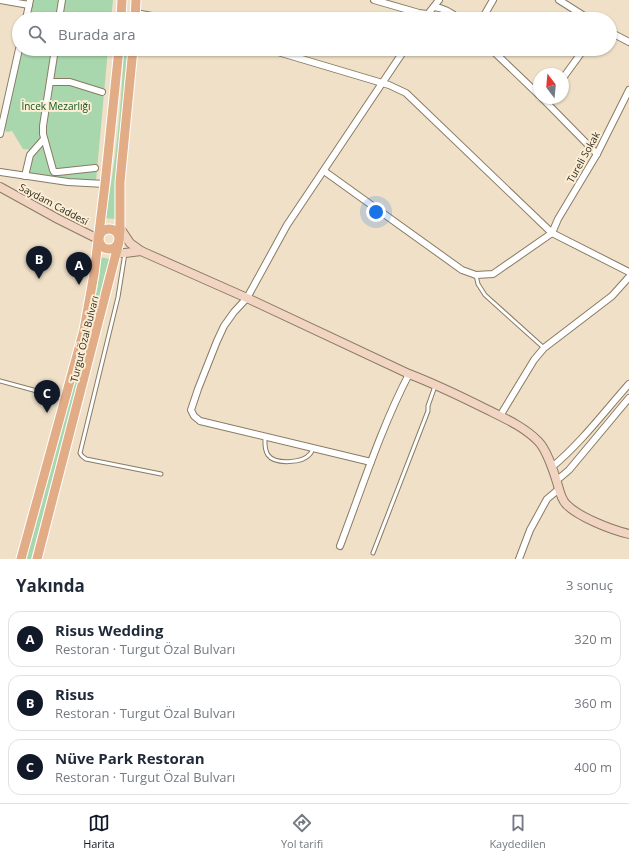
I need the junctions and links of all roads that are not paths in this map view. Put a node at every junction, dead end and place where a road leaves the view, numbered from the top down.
1 (0, 0) edge
2 (62, 0) edge
3 (122, 0) edge
4 (136, 0) edge
5 (374, 0) edge
6 (439, 0) edge
7 (493, 0) edge
8 (559, 0) edge
9 (29, 3) edge
10 (434, 7) junction
11 (60, 12) edge
12 (121, 12) edge
13 (135, 12) edge
14 (416, 12) edge
15 (430, 12) edge
16 (450, 12) edge
17 (486, 12) edge
18 (577, 12) edge
19 (617, 36) edge
20 (629, 42) edge
21 (17, 56) edge
22 (53, 56) edge
23 (117, 56) edge
24 (132, 56) edge
25 (292, 56) edge
26 (400, 56) edge
27 (498, 56) edge
28 (579, 56) edge
29 (569, 70) edge
30 (50, 82) junction
31 (383, 83) junction
32 (533, 89) edge
33 (629, 90) edge
34 (102, 92) dead end
35 (551, 104) edge
36 (2, 113) edge
37 (0, 134) edge
38 (44, 139) junction
39 (597, 154) junction
40 (95, 168) dead end
41 (324, 170) junction
42 (0, 172) edge
43 (25, 176) junction
44 (105, 184) junction
45 (0, 187) edge
46 (120, 228) junction
47 (552, 233) junction
48 (98, 239) junction
49 (119, 242) junction
50 (142, 251) junction
51 (121, 253) junction
52 (629, 272) edge
53 (476, 275) junction
54 (629, 277) edge
55 (247, 298) junction
56 (544, 348) junction
57 (409, 374) junction
58 (0, 381) edge
59 (436, 384) junction
60 (629, 384) edge
61 (629, 398) edge
62 (65, 400) junction
63 (500, 416) junction
64 (265, 436) junction
65 (313, 448) junction
66 (371, 462) junction
67 (552, 467) junction
68 (161, 474) dead end
69 (558, 485) junction
70 (629, 534) edge
71 (340, 546) dead end
72 (373, 553) dead end
73 (21, 559) edge
74 (38, 559) edge
75 (519, 559) edge

1 - 9 street
2 - 11 street
3 - 12 main road
4 - 13 main road
5 - 14 street
6 - 10 street
7 - 17 street
8 - 18 street
10 - 15 street
10 - 16 street
19 - 20 street
21 - 36 street
22 - 30 street
23 - 44 main road, Turgut Özal Bulvarı
24 - 46 main road, Turgut Özal Bulvarı
25 - 31 street
26 - 31 street
27 - 32 street
28 - 29 street
30 - 34 street
30 - 38 street
31 - 41 street
31 - 47 street
33 - 39 street, Tureli Sokak
35 - 39 street
36 - 37 street
38 - 40 street
38 - 43 street
39 - 47 street, Tureli Sokak
41 - 53 street
41 - 55 street
42 - 43 street, Saydam Caddesi
43 - 44 street, Saydam Caddesi
44 - 48 main road, Turgut Özal Bulvarı
45 - 48 street, Saydam Caddesi
46 - 49 main road, Turgut Özal Bulvarı
46 - 50 street
47 - 52 street
47 - 53 street
48 - 49 main road
48 - 49 main road
48 - 62 main road, Turgut Özal Bulvarı
49 - 51 main road, Turgut Özal Bulvarı
50 - 51 street
50 - 55 street
51 - 68 lane
51 - 74 main road, Turgut Özal Bulvarı
53 - 56 lane
54 - 56 street
55 - 57 street
55 - 64 street
56 - 63 street
57 - 59 street
57 - 66 street
58 - 62 lane
59 - 63 street
59 - 72 lane
60 - 67 street
61 - 69 street
62 - 73 main road, Turgut Özal Bulvarı
63 - 67 street
64 - 65 street
64 - 65 lane
65 - 66 street
66 - 71 street
67 - 69 street
69 - 70 street
69 - 75 street

